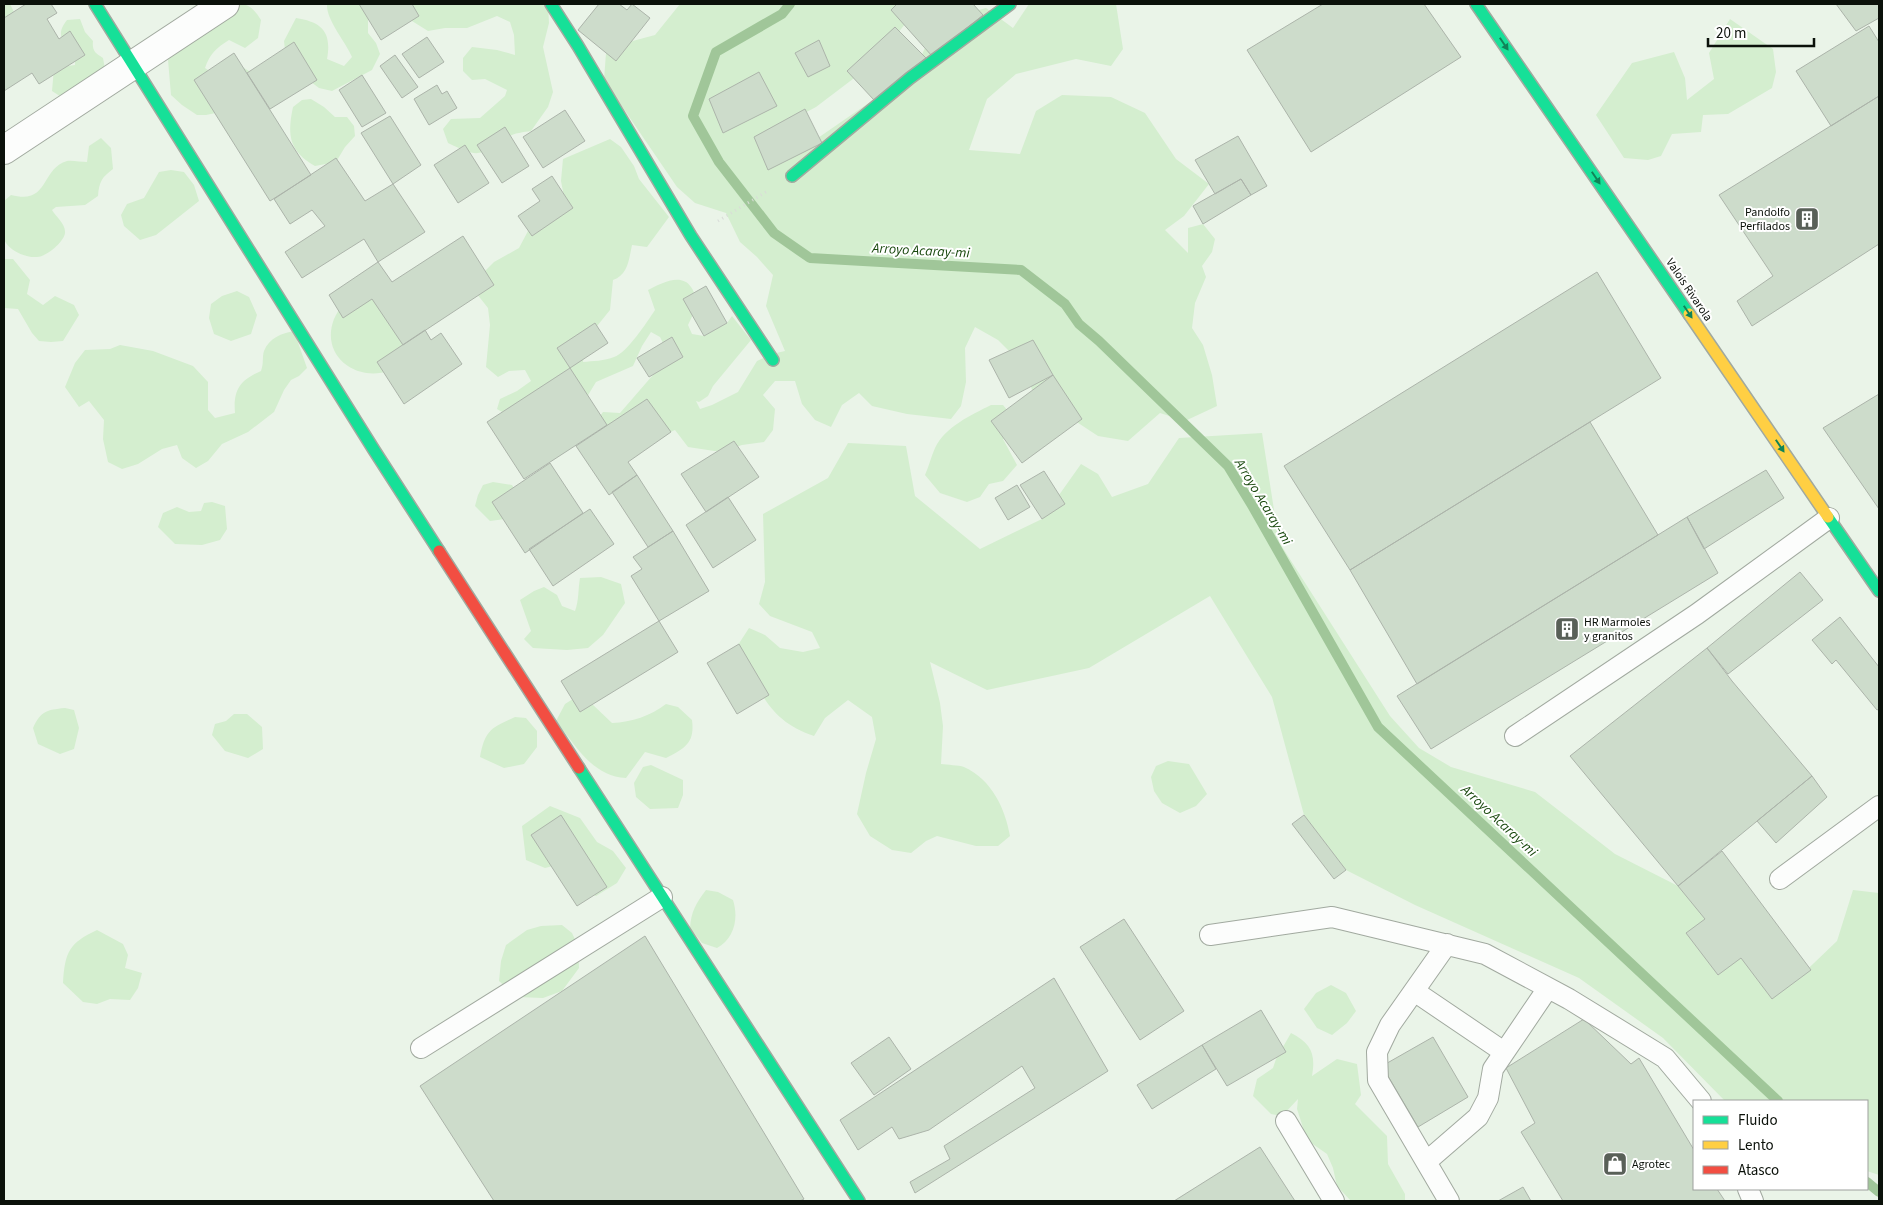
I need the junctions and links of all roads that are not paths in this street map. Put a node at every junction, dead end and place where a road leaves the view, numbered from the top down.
1 (95, 4) edge
2 (225, 4) edge
3 (552, 4) edge
4 (1010, 4) edge
5 (1476, 4) edge
6 (133, 65) junction
7 (4, 150) edge
8 (792, 176) dead end
9 (773, 360) dead end
10 (1829, 518) junction
11 (1873, 570) edge
12 (1879, 592) edge
13 (1515, 736) dead end
14 (1879, 806) edge
15 (1780, 879) dead end
16 (662, 897) junction
17 (1210, 934) dead end
18 (1447, 944) junction
19 (1548, 988) junction
20 (1414, 991) junction
21 (421, 1048) dead end
22 (1504, 1052) junction
23 (1700, 1100) edge
24 (1286, 1120) dead end
25 (1426, 1162) junction
26 (859, 1201) edge
27 (1334, 1201) edge
28 (1448, 1201) edge

1 - 6 street
2 - 6 street
3 - 9 street
4 - 8 street
5 -> 10 street, Valois Rivarola
6 - 7 street
6 - 16 street
10 - 11 street, Valois Rivarola
10 - 13 lane
11 - 12 street, Valois Rivarola
14 - 15 lane
16 - 21 lane
16 - 26 street
17 - 18 lane
18 - 19 lane
18 - 20 lane
19 - 22 lane
19 - 23 lane
20 - 22 lane
20 - 25 lane
22 - 25 lane
24 - 27 lane
25 - 28 lane

